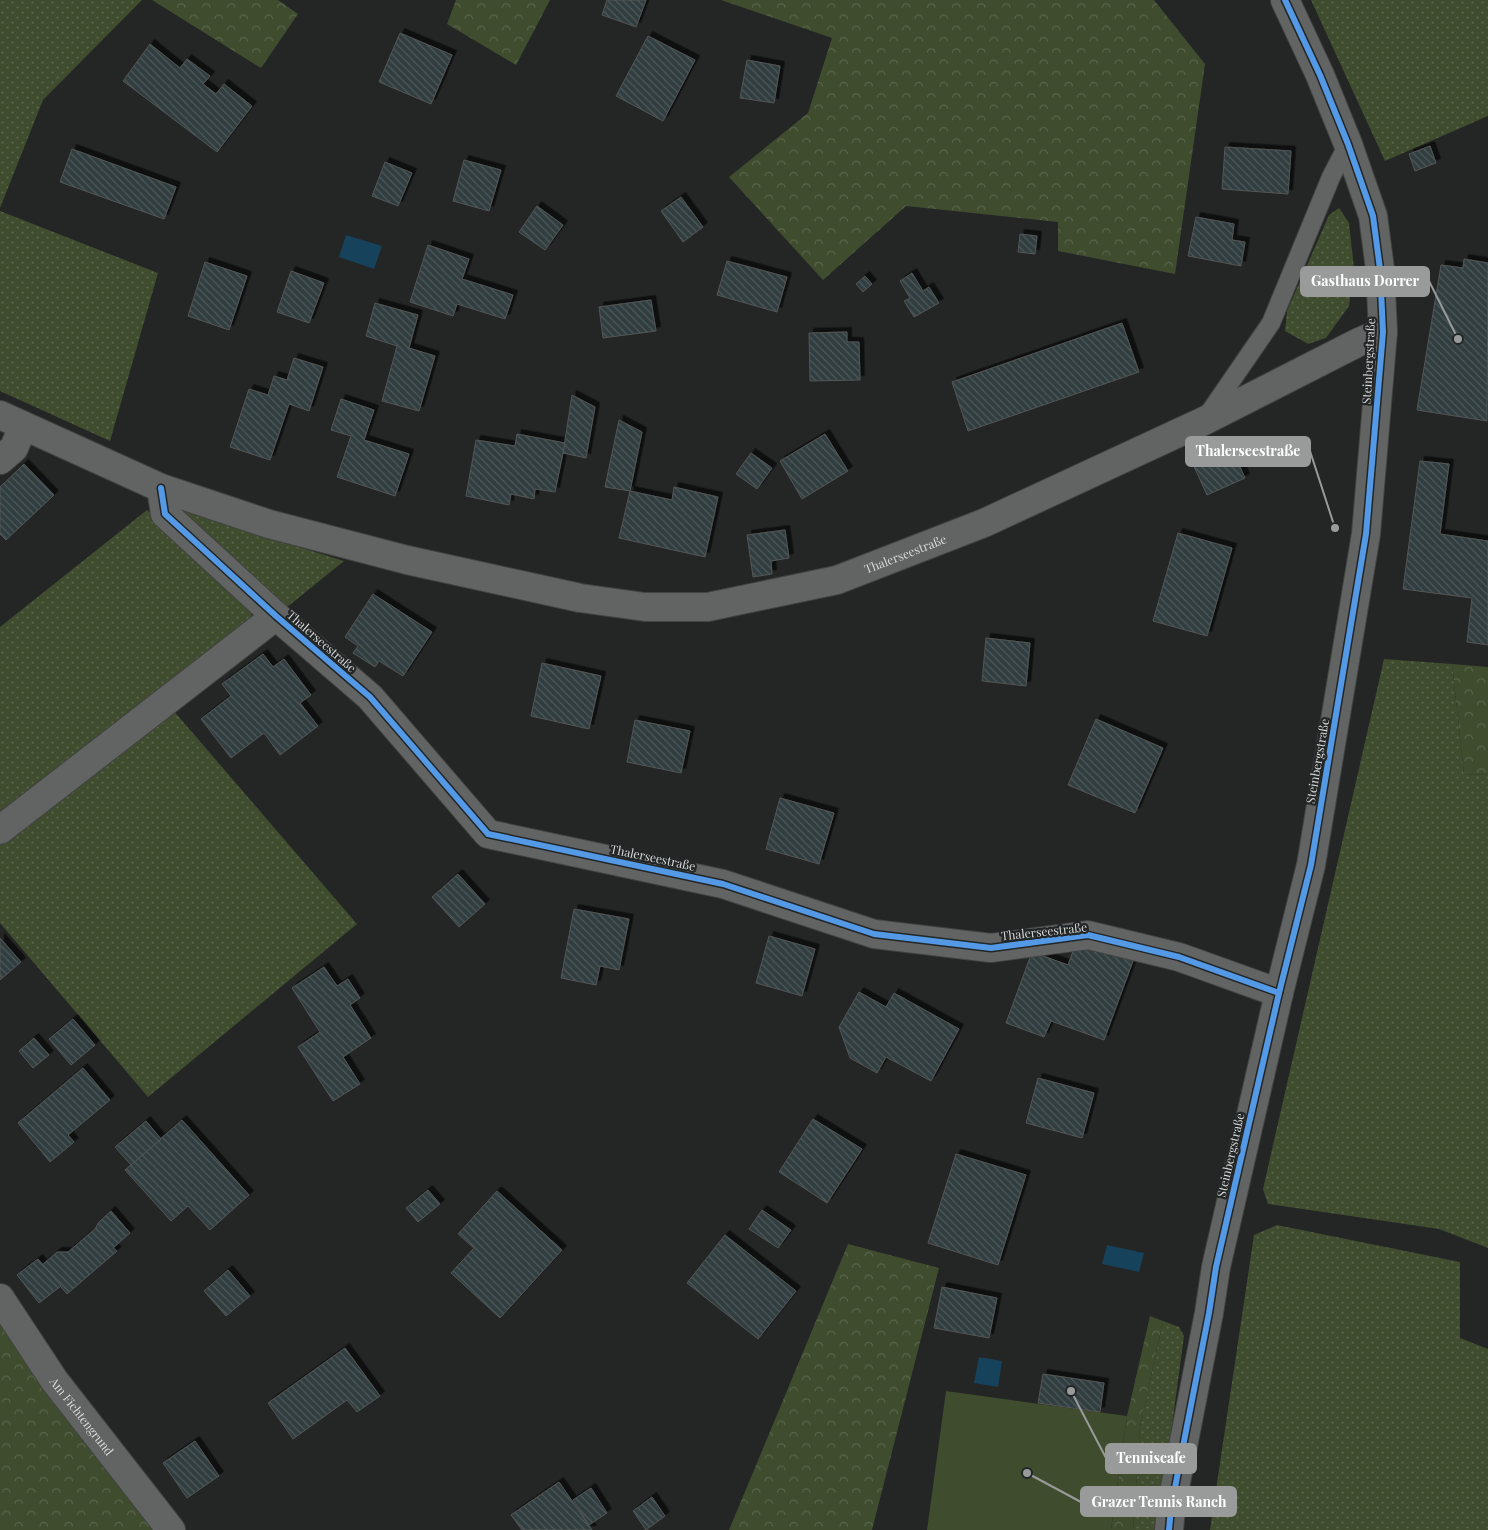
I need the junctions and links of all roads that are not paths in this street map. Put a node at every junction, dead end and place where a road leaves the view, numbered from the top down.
1 (1285, 0) edge
2 (1348, 144) junction
3 (1383, 332) junction
4 (12, 420) edge
5 (1204, 421) junction
6 (0, 460) edge
7 (161, 488) junction
8 (276, 616) junction
9 (0, 830) edge
10 (1279, 993) junction
11 (0, 1298) edge
12 (172, 1530) edge
13 (1169, 1530) edge

1 - 2 main road, Steinbergstraße
2 - 3 main road, Steinbergstraße
2 - 5 lane
3 - 5 main road, Thalerseestraße
3 - 10 main road, Steinbergstraße
4 - 6 main road
4 - 7 main road, Thalerseestraße
5 - 7 main road, Thalerseestraße
7 - 8 main road, Thalerseestraße
8 - 9 main road, Thalerseestraße
8 - 10 main road, Thalerseestraße
10 - 13 main road, Steinbergstraße
11 - 12 main road, Am Fichtengrund

